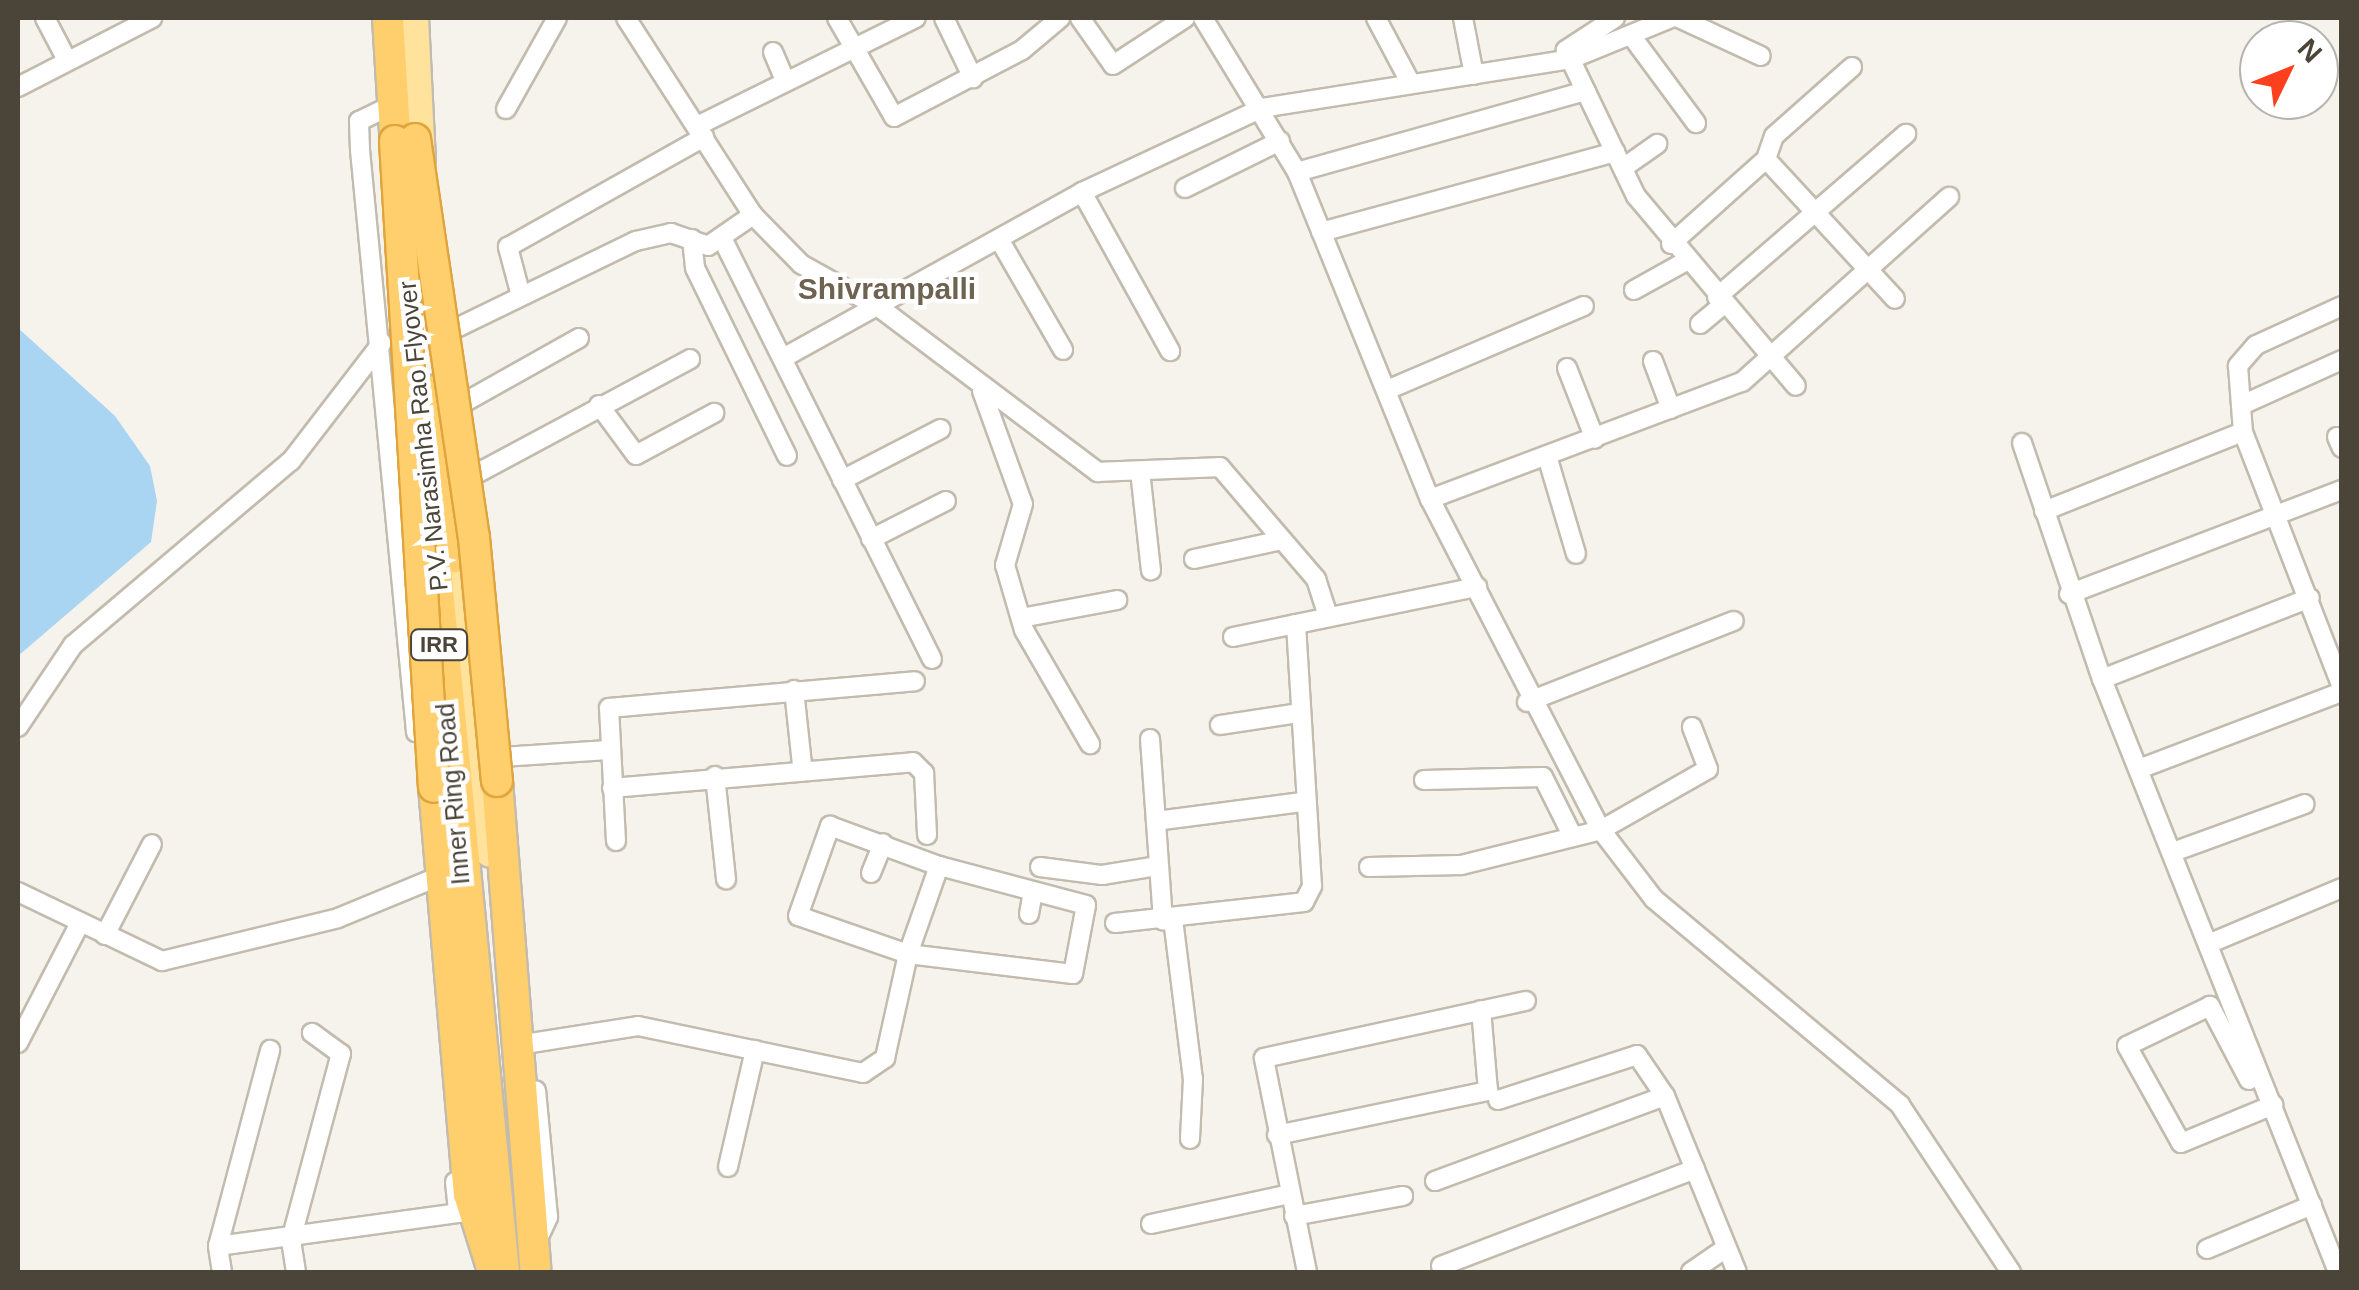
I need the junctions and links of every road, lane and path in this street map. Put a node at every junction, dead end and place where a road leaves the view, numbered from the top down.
1 (45, 18) edge
2 (152, 18) edge
3 (379, 18) edge
4 (388, 18) edge
5 (411, 18) edge
6 (557, 18) edge
7 (626, 18) edge
8 (838, 18) edge
9 (916, 18) edge
10 (944, 18) edge
11 (1060, 18) edge
12 (1080, 18) edge
13 (1185, 18) edge
14 (1203, 18) edge
15 (1376, 18) edge
16 (1463, 18) edge
17 (1614, 18) edge
18 (1671, 18) edge
19 (1679, 18) edge
20 (1633, 38) junction
21 (853, 48) junction
22 (773, 52) dead end
23 (1761, 56) dead end
24 (1571, 59) junction
25 (67, 60) junction
26 (1852, 67) dead end
27 (1474, 75) junction
28 (973, 78) junction
29 (786, 80) junction
30 (1410, 82) junction
31 (18, 87) edge
32 (1586, 91) junction
33 (386, 108) junction
34 (1262, 108) junction
35 (506, 110) dead end
36 (1696, 123) dead end
37 (700, 131) junction
38 (1906, 134) dead end
39 (405, 140) junction
40 (1280, 141) junction
41 (1657, 144) dead end
42 (1766, 159) junction
43 (1619, 160) junction
44 (1297, 172) junction
45 (1185, 188) dead end
46 (1082, 192) junction
47 (1949, 197) dead end
48 (1817, 214) junction
49 (752, 216) junction
50 (1321, 232) junction
51 (999, 239) junction
52 (692, 240) junction
53 (724, 242) junction
54 (1671, 244) junction
55 (1686, 261) junction
56 (1870, 270) junction
57 (1634, 290) dead end
58 (522, 296) junction
59 (1896, 300) dead end
60 (1721, 301) junction
61 (1584, 306) dead end
62 (2342, 306) edge
63 (880, 308) junction
64 (1700, 324) dead end
65 (437, 337) junction
66 (579, 338) dead end
67 (382, 343) junction
68 (1063, 350) dead end
69 (1170, 351) dead end
70 (783, 358) junction
71 (690, 359) dead end
72 (2342, 360) edge
73 (1653, 361) dead end
74 (1774, 361) junction
75 (1567, 368) dead end
76 (1796, 386) dead end
77 (1388, 390) junction
78 (982, 391) junction
79 (2244, 404) junction
80 (599, 405) junction
81 (1671, 410) junction
82 (714, 413) dead end
83 (444, 414) junction
84 (941, 429) dead end
85 (2243, 432) junction
86 (1595, 439) junction
87 (2022, 443) dead end
88 (787, 456) dead end
89 (1547, 456) junction
90 (1140, 472) junction
91 (842, 480) junction
92 (452, 487) junction
93 (2342, 490) edge
94 (1430, 499) junction
95 (946, 501) dead end
96 (2044, 511) junction
97 (2276, 516) junction
98 (871, 539) junction
99 (1282, 540) junction
100 (1576, 554) dead end
101 (1194, 560) dead end
102 (1150, 570) dead end
103 (1477, 586) junction
104 (2069, 594) junction
105 (2310, 598) junction
106 (1117, 600) dead end
107 (1328, 615) junction
108 (1021, 618) junction
109 (1734, 621) dead end
110 (1296, 624) junction
111 (1233, 637) dead end
112 (932, 659) dead end
113 (2102, 680) junction
114 (915, 681) dead end
115 (2342, 689) edge
116 (794, 690) junction
117 (1527, 702) junction
118 (1299, 713) junction
119 (1220, 725) dead end
120 (18, 727) edge
121 (1692, 727) dead end
122 (1150, 739) dead end
123 (1090, 744) dead end
124 (607, 746) junction
125 (483, 760) junction
126 (802, 766) junction
127 (2140, 770) junction
128 (426, 774) junction
129 (715, 776) junction
130 (1424, 780) dead end
131 (612, 788) junction
132 (1304, 802) junction
133 (2305, 804) dead end
134 (1156, 821) junction
135 (1601, 830) junction
136 (927, 835) dead end
137 (1572, 838) junction
138 (616, 841) dead end
139 (883, 843) junction
140 (152, 844) dead end
141 (2173, 852) junction
142 (939, 866) junction
143 (1158, 866) junction
144 (1369, 866) dead end
145 (1040, 867) dead end
146 (871, 873) dead end
147 (726, 879) dead end
148 (430, 880) junction
149 (2342, 888) edge
150 (1033, 891) junction
151 (18, 892) edge
152 (1029, 914) dead end
153 (1168, 920) junction
154 (80, 923) junction
155 (1115, 923) dead end
156 (105, 935) junction
157 (2208, 944) junction
158 (908, 954) junction
159 (1526, 1001) dead end
160 (1481, 1010) junction
161 (312, 1033) dead end
162 (531, 1043) junction
163 (18, 1044) edge
164 (270, 1050) dead end
165 (754, 1050) junction
166 (2249, 1080) dead end
167 (1665, 1096) junction
168 (1498, 1100) dead end
169 (2272, 1106) junction
170 (1277, 1134) junction
171 (1190, 1139) dead end
172 (728, 1168) dead end
173 (1694, 1169) junction
174 (1435, 1180) dead end
175 (1290, 1194) junction
176 (1403, 1196) dead end
177 (2312, 1205) junction
178 (465, 1212) junction
179 (1294, 1216) junction
180 (1151, 1224) dead end
181 (291, 1240) junction
182 (218, 1246) junction
183 (1726, 1248) junction
184 (2207, 1249) dead end
185 (531, 1261) edge
186 (1441, 1266) dead end
187 (222, 1272) edge
188 (296, 1272) edge
189 (495, 1272) edge
190 (504, 1272) edge
191 (1306, 1272) edge
192 (1692, 1272) edge
193 (1738, 1272) edge
194 (2011, 1272) edge
195 (2338, 1272) edge

1 - 25 street
2 - 25 street
3 - 33 main road, Inner Ring Road / IRR
4 - 39 highway, P.V. Narasimha Rao Flyover
5 - 39 highway, P.V. Narasimha Rao Flyover
5 - 65 main road, Inner Ring Road / IRR
6 - 35 street
7 - 37 street
8 - 21 street
9 - 21 street
10 - 28 street
11 - 28 street
12 - 13 street
14 - 34 street
15 - 30 street
16 - 27 street
17 - 24 street
18 - 20 street
19 - 23 street
20 - 24 street
20 - 36 street
21 - 28 street
21 - 29 street
22 - 29 street
24 - 27 street
24 - 32 street
25 - 31 street
26 - 42 street
27 - 30 street
29 - 37 street
30 - 34 street
32 - 43 street
32 - 44 street
33 - 67 street, Inner Ring Road
33 - 125 main road, Inner Ring Road / IRR
34 - 40 street
34 - 46 street
37 - 49 street
37 - 58 street
38 - 48 street
39 - 125 highway, bridge
39 - 128 highway, bridge
39 - 185 highway, P.V. Narasimha Rao Flyover, bridge
39 - 190 highway, P.V. Narasimha Rao Flyover, bridge
40 - 44 street
40 - 45 street
41 - 43 street
42 - 48 street
42 - 54 street
43 - 50 street
43 - 54 street
44 - 50 street
46 - 51 street
46 - 69 street
47 - 56 street
48 - 56 street
48 - 60 street
49 - 53 street
49 - 63 street
50 - 77 street
51 - 63 street
51 - 68 street
52 - 53 street
52 - 58 street
52 - 88 street
53 - 70 street
54 - 55 street
55 - 57 street
55 - 60 street
56 - 59 street
56 - 74 street
58 - 65 street
60 - 64 street
60 - 74 street
61 - 77 street
62 - 79 street
63 - 70 street
63 - 78 street
65 - 83 main road, Inner Ring Road / IRR
66 - 83 street
67 - 120 street
67 - 128 street, Inner Ring Road
70 - 91 street
71 - 80 street
72 - 79 street
73 - 81 street
74 - 76 street
74 - 81 street
75 - 86 street
77 - 94 street
78 - 90 street
78 - 108 street
79 - 85 street
80 - 82 street
80 - 92 street
81 - 86 street
83 - 92 main road, Inner Ring Road / IRR
84 - 91 street
85 - 96 street
85 - 97 street
86 - 89 street
87 - 96 street
89 - 94 street
89 - 100 street
90 - 99 street
90 - 102 street
91 - 98 street
92 - 125 main road, Inner Ring Road / IRR
93 - 97 street
94 - 103 street
95 - 98 street
96 - 104 street
97 - 104 street
97 - 105 street
98 - 112 street
99 - 101 street
99 - 107 street
103 - 107 street
103 - 117 street
104 - 113 street
105 - 113 street
105 - 115 street
106 - 108 street
107 - 110 street
108 - 123 street
109 - 117 street
110 - 111 street
110 - 118 street
113 - 127 street
114 - 116 street
115 - 127 street
116 - 124 street
116 - 126 street
117 - 135 street
118 - 119 street
118 - 132 street
121 - 135 street
122 - 134 street
124 - 125 street
124 - 125 street
124 - 131 street
125 - 128 street
125 - 162 street, Inner Ring Road
125 - 185 highway
125 - 189 main road, Inner Ring Road / IRR
126 - 129 street
126 - 136 street
127 - 141 street
128 - 148 street, Inner Ring Road
128 - 178 highway
129 - 131 street
129 - 147 street
130 - 137 street
131 - 138 street
132 - 134 street
132 - 153 street
133 - 141 street
134 - 143 street
135 - 137 street
135 - 194 street
137 - 144 street
139 - 142 street
139 - 146 street
139 - 158 street
140 - 156 street
141 - 157 street
142 - 150 street
142 - 158 street
143 - 145 street
143 - 153 street
148 - 156 street
148 - 178 street, Inner Ring Road
149 - 157 street
150 - 152 street
150 - 158 street
151 - 154 street
153 - 155 street
153 - 171 street
154 - 156 street
154 - 163 street
157 - 169 street
158 - 165 street
159 - 160 street
160 - 170 street
160 - 170 street
161 - 181 street
162 - 165 street
162 - 185 street, Inner Ring Road
164 - 182 street
165 - 172 street
166 - 169 street
167 - 168 street
167 - 173 street
167 - 174 street
169 - 177 street
170 - 175 street
173 - 183 street
173 - 186 street
175 - 179 street
175 - 180 street
176 - 179 street
177 - 184 street
177 - 195 street
178 - 181 street
178 - 189 highway
179 - 191 street
181 - 182 street
181 - 188 street
182 - 187 street
183 - 192 street
183 - 193 street

